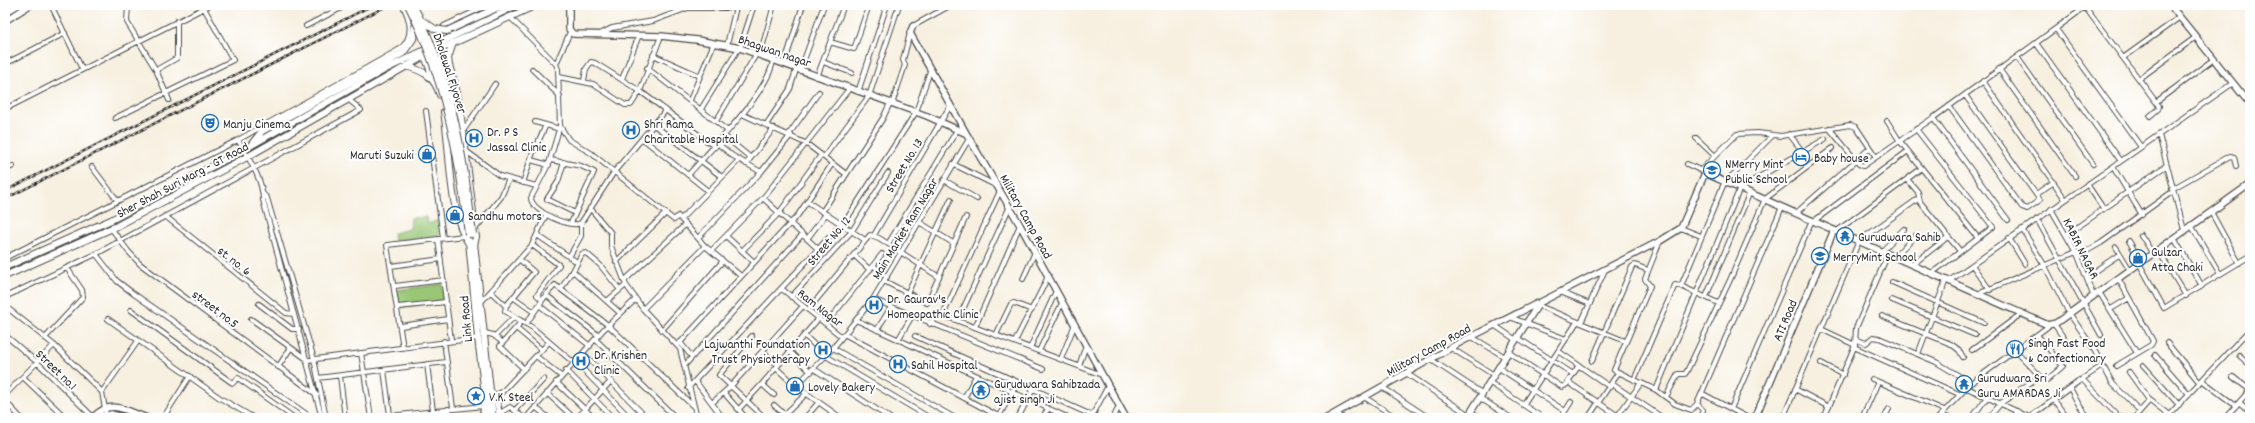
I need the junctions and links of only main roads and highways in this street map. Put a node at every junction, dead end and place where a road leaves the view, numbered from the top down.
1 (413, 5) edge
2 (503, 5) edge
3 (517, 5) edge
4 (536, 5) edge
5 (405, 6) edge
6 (419, 21) junction
7 (453, 43) junction
8 (441, 45) junction
9 (423, 54) junction
10 (449, 65) junction
11 (406, 66) junction
12 (433, 78) junction
13 (250, 146) junction
14 (470, 233) junction
15 (472, 244) junction
16 (5, 267) edge
17 (5, 276) edge
18 (487, 407) junction
19 (488, 418) edge
20 (493, 418) edge

1 - 6 main road, Dholewal Flyover, bridge
2 - 6 main road, bridge
3 - 8 main road, Sher Shah Suri Marg - GT Road
4 - 7 main road, Sher Shah Suri Marg - GT Road
5 - 6 main road, Dholewal Flyover, bridge
6 - 13 main road
6 - 14 main road, Dholewal Flyover, bridge
7 - 8 main road, Sher Shah Suri Marg - GT Road
7 - 10 main road
8 - 9 main road, Sher Shah Suri Marg - GT Road
8 - 10 main road
9 - 11 main road, Sher Shah Suri Marg - GT Road
9 - 12 main road
9 - 13 main road, Sher Shah Suri Marg - GT Road
10 - 14 main road
11 - 12 main road
11 - 17 main road, Sher Shah Suri Marg - GT Road
12 - 14 main road
13 - 16 main road, Sher Shah Suri Marg - GT Road
14 - 15 main road, Dholewal Flyover
15 - 18 main road, Link Road
15 - 18 main road, Link Road
18 - 19 main road
18 - 20 main road

